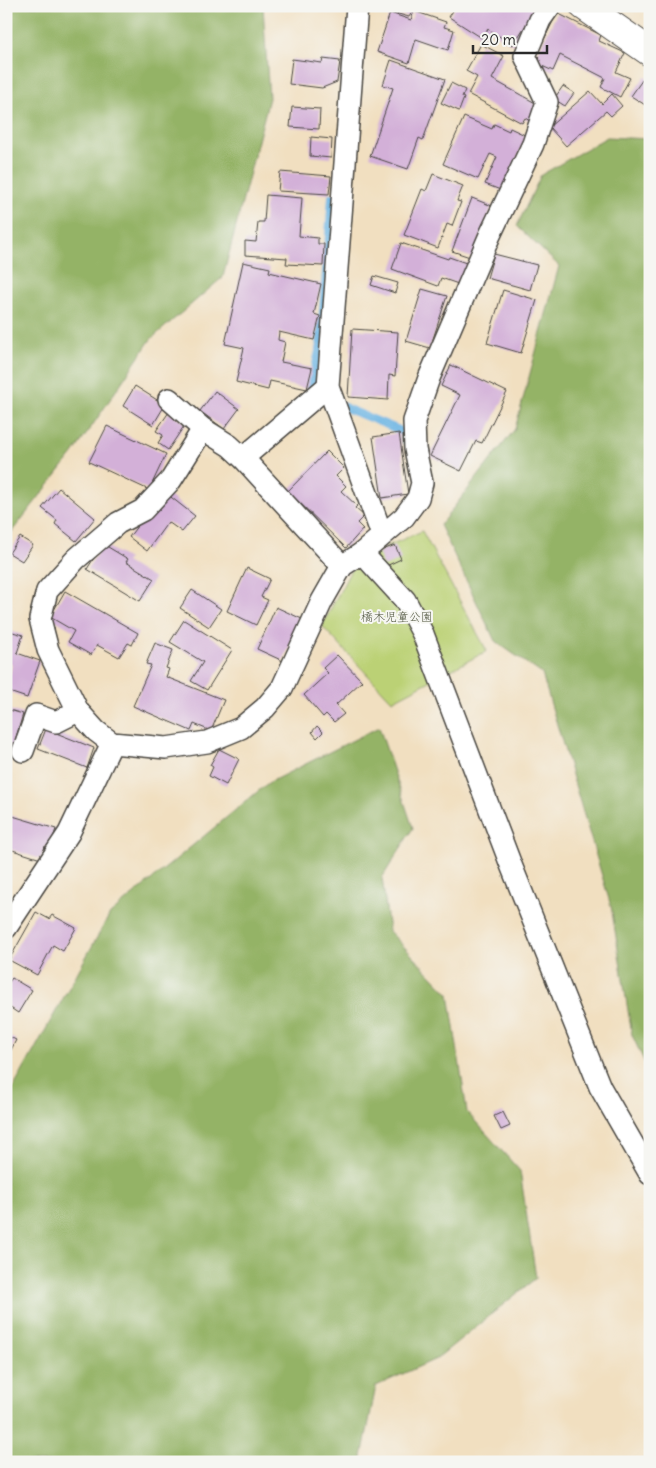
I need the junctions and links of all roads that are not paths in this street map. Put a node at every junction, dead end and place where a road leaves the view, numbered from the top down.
1 (357, 6) edge
2 (550, 6) edge
3 (584, 6) edge
4 (650, 52) edge
5 (328, 386) junction
6 (169, 399) dead end
7 (203, 430) junction
8 (243, 458) junction
9 (382, 536) junction
10 (362, 553) junction
11 (342, 566) junction
12 (78, 711) junction
13 (112, 743) junction
14 (23, 751) dead end
15 (6, 928) edge
16 (650, 1174) edge

1 - 5 street
2 - 9 street
3 - 4 main road
5 - 8 street
5 - 9 street
6 - 7 street
7 - 8 street
7 - 12 street
8 - 11 street
9 - 10 street
10 - 11 street
10 - 16 street
11 - 13 street
12 - 13 street
12 - 14 street
13 - 15 street

